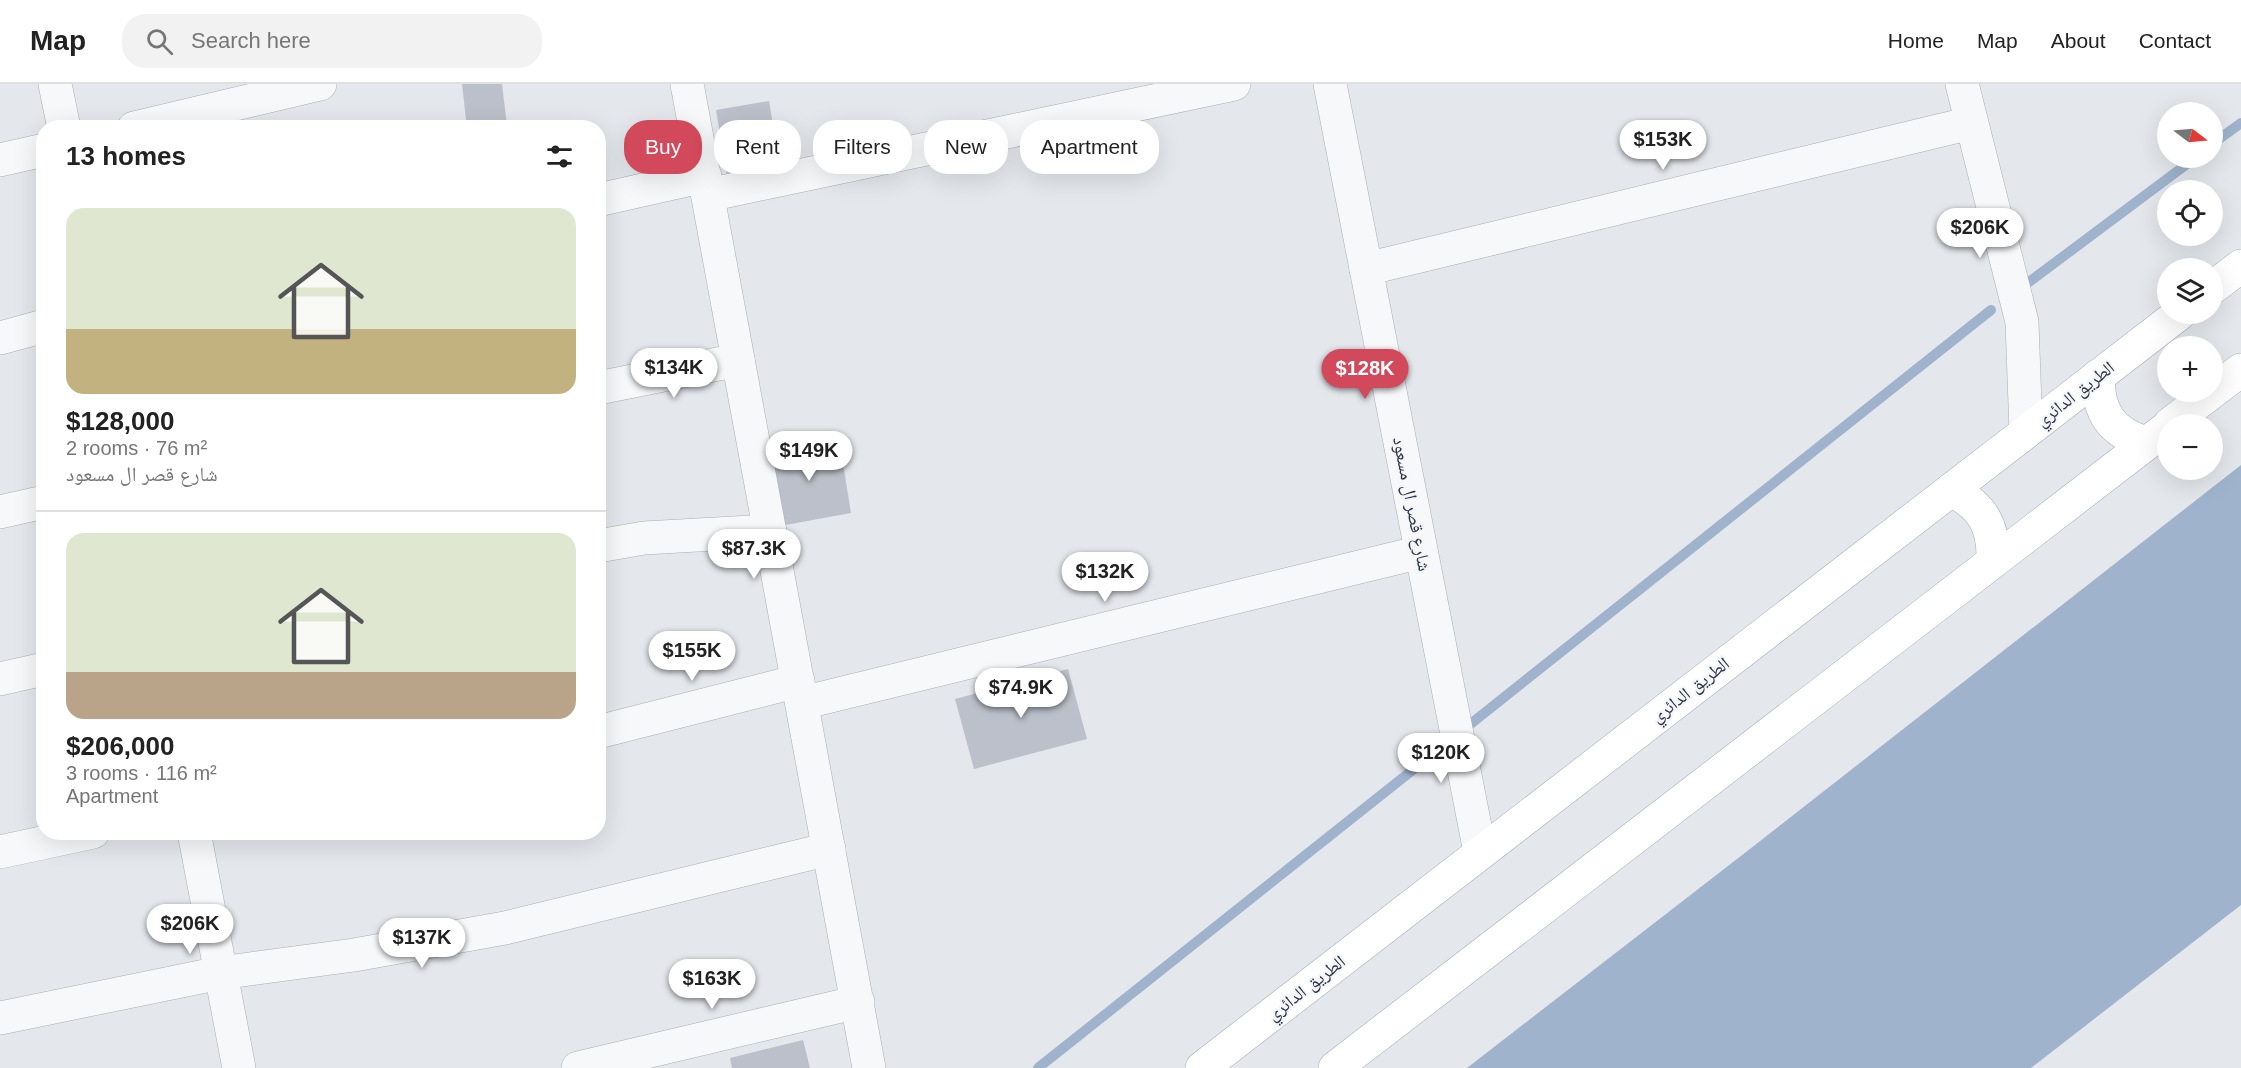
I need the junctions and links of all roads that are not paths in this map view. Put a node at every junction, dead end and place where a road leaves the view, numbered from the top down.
1 (55, 84) edge
2 (320, 84) edge
3 (687, 84) edge
4 (1234, 84) edge
5 (1330, 84) edge
6 (1962, 84) edge
7 (62, 120) edge
8 (168, 120) edge
9 (1971, 123) junction
10 (36, 152) edge
11 (0, 160) edge
12 (706, 185) junction
13 (606, 199) edge
14 (2241, 266) edge
15 (1366, 269) junction
16 (2223, 280) edge
17 (2166, 324) edge
18 (36, 328) edge
19 (0, 338) edge
20 (738, 360) junction
21 (2241, 370) edge
22 (2098, 376) junction
23 (606, 386) edge
24 (2183, 414) edge
25 (2026, 432) junction
26 (2157, 432) edge
27 (2157, 434) edge
28 (1951, 490) junction
29 (36, 504) edge
30 (0, 512) edge
31 (770, 531) junction
32 (606, 545) edge
33 (1421, 552) junction
34 (1994, 561) junction
35 (36, 671) edge
36 (0, 679) edge
37 (800, 692) junction
38 (606, 730) edge
39 (56, 840) edge
40 (197, 840) edge
41 (829, 849) junction
42 (0, 852) edge
43 (1480, 852) junction
44 (220, 973) junction
45 (858, 1002) junction
46 (0, 1018) edge
47 (239, 1068) edge
48 (578, 1068) edge
49 (868, 1068) edge
50 (1202, 1068) edge
51 (1335, 1068) edge

1 - 7 street
2 - 8 street
3 - 12 street
4 - 12 street
5 - 15 street, شارع قصر ال مسعود
6 - 9 street
9 - 15 street
9 - 25 street
10 - 11 street
12 - 13 street
12 - 20 street
14 - 16 main road
15 - 33 street, شارع قصر ال مسعود
17 - 22 main road, الطريق الدائري
18 - 19 street
20 - 23 street
20 - 31 street
21 - 24 main road
22 - 25 main road, الطريق الدائري
22 - 26 main road
25 - 28 main road, الطريق الدائري
27 - 34 main road
28 - 34 main road
28 - 43 main road, الطريق الدائري
29 - 30 street
31 - 32 street
31 - 37 street
33 - 37 street
33 - 43 street, شارع قصر ال مسعود
34 - 51 main road
35 - 36 street
37 - 38 street
37 - 41 street
39 - 42 street
40 - 44 street
41 - 44 street
41 - 45 street
43 - 50 main road, الطريق الدائري
44 - 46 street
44 - 47 street
45 - 48 street
45 - 49 street

